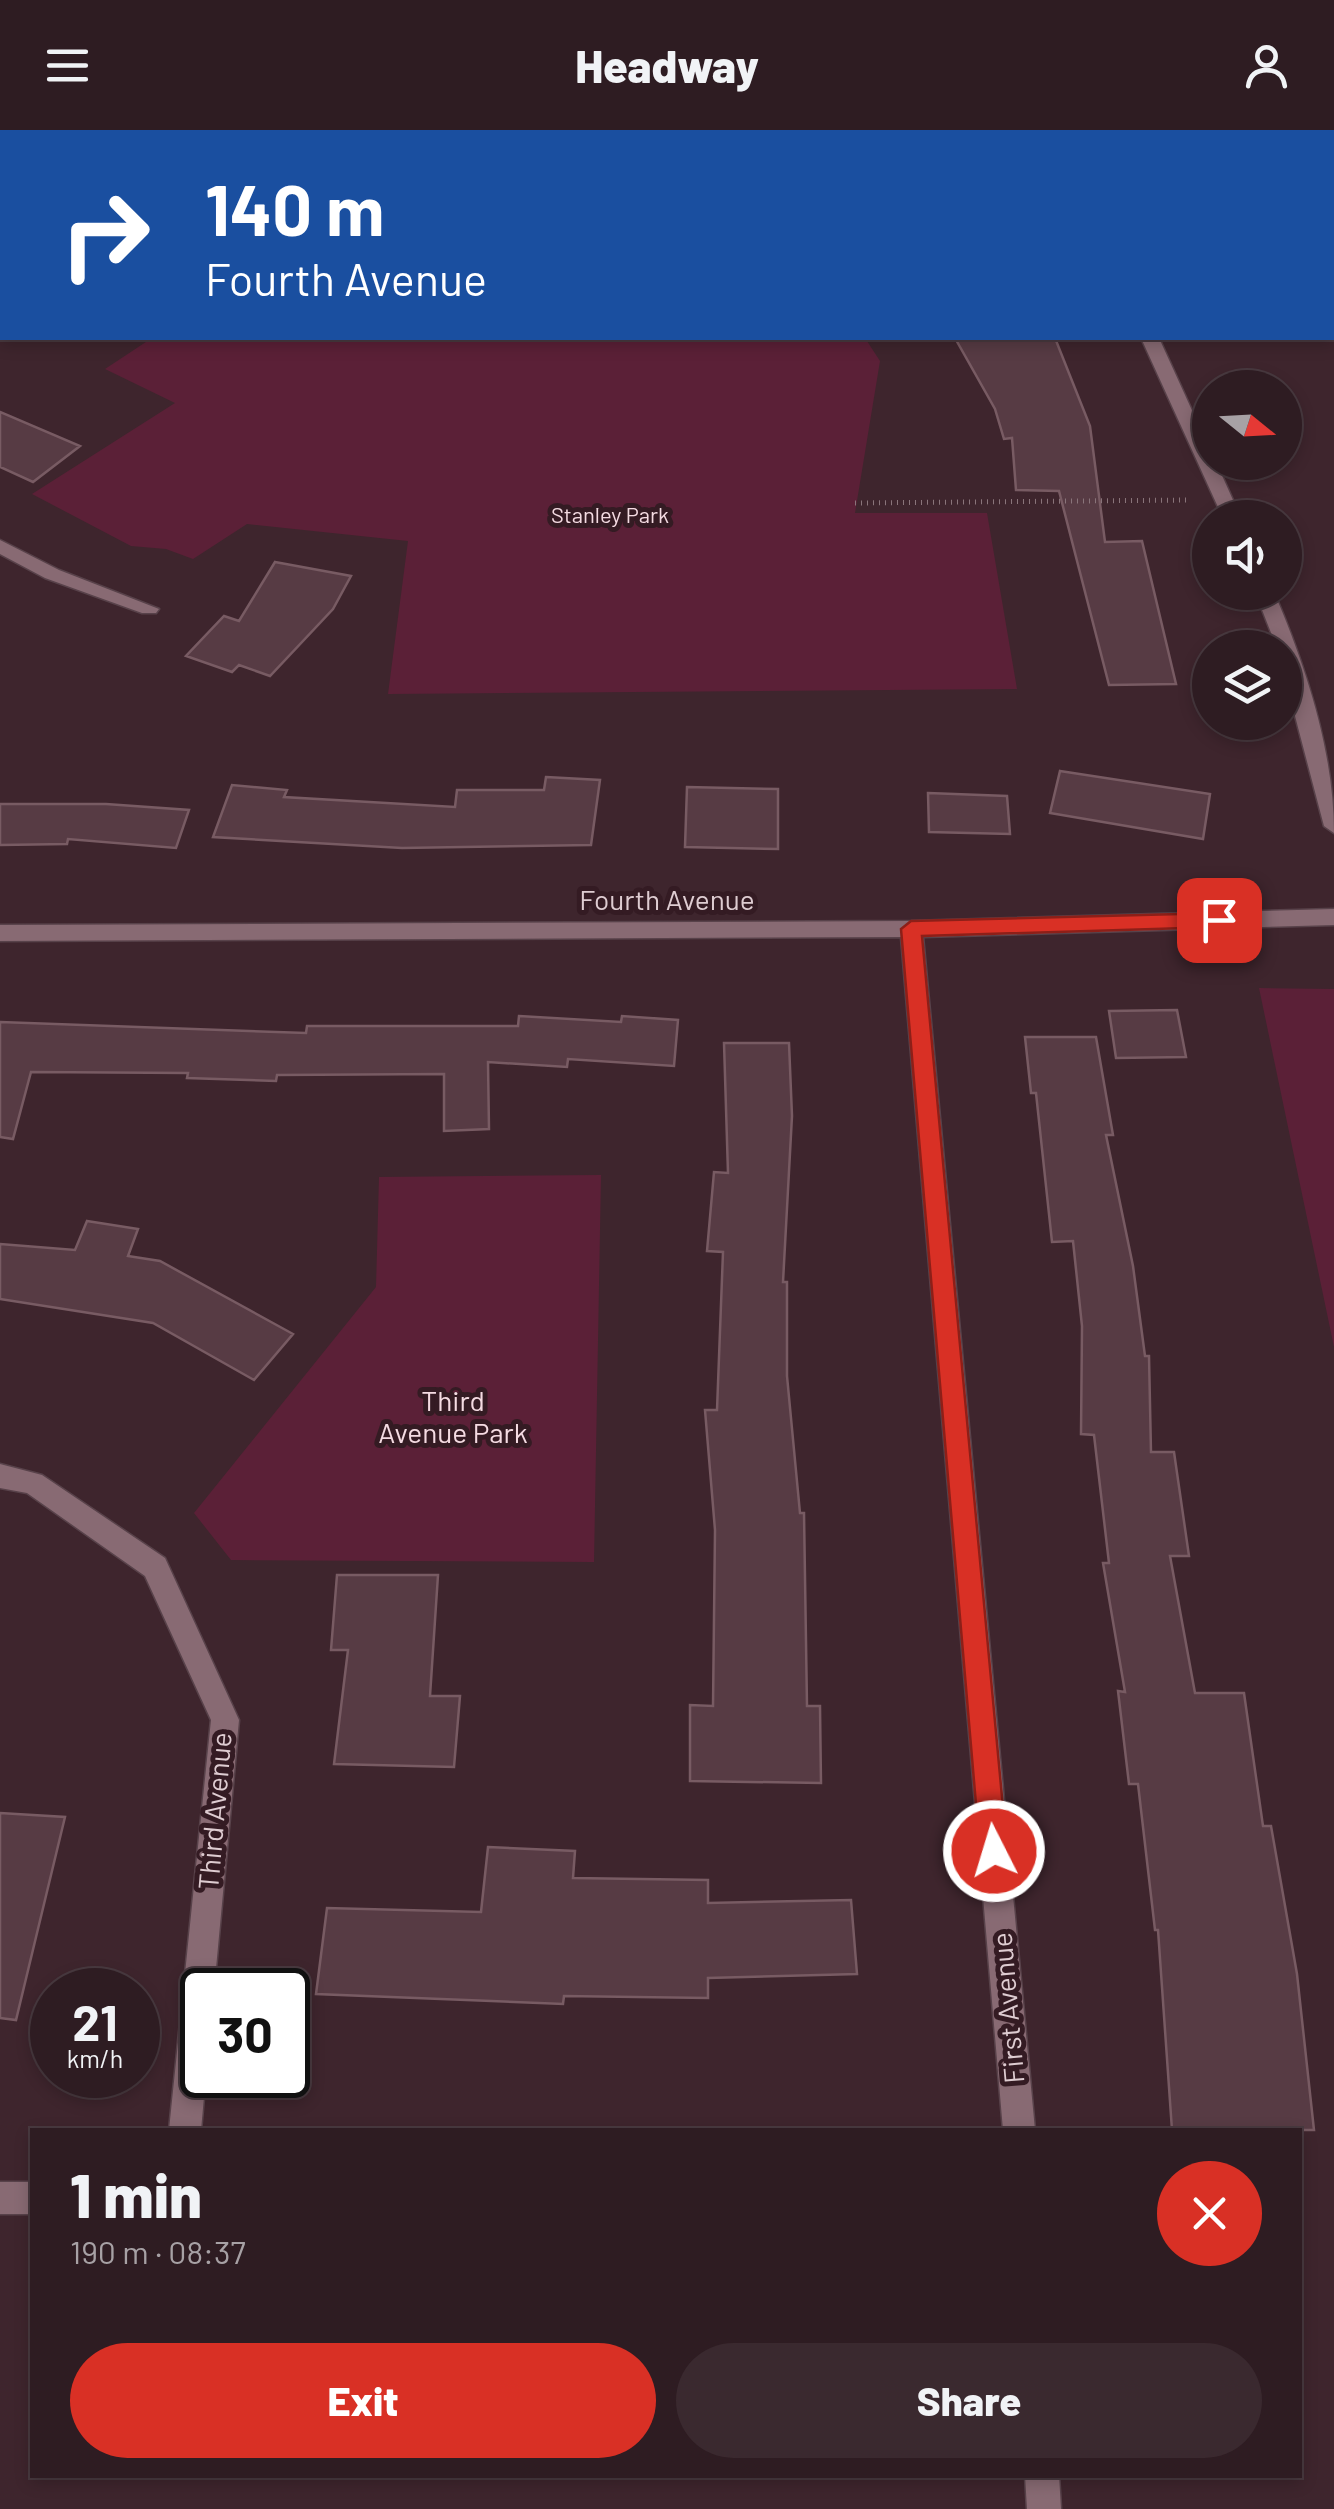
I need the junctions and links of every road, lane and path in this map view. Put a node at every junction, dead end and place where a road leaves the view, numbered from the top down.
1 (1151, 340) edge
2 (1224, 500) edge
3 (855, 503) dead end
4 (1192, 508) edge
5 (0, 546) edge
6 (149, 609) dead end
7 (1272, 610) edge
8 (1334, 826) edge
9 (1334, 917) edge
10 (911, 929) junction
11 (0, 933) edge
12 (0, 1476) edge
13 (185, 2128) edge
14 (1018, 2128) edge
15 (0, 2198) edge
16 (30, 2198) edge
17 (1042, 2478) edge
18 (1044, 2509) edge

1 - 2 street
3 - 4 path
5 - 6 street
7 - 8 street
9 - 10 street, Fourth Avenue
10 - 11 street, Fourth Avenue
10 - 14 street, First Avenue
12 - 13 street, Third Avenue
15 - 16 street
17 - 18 street

